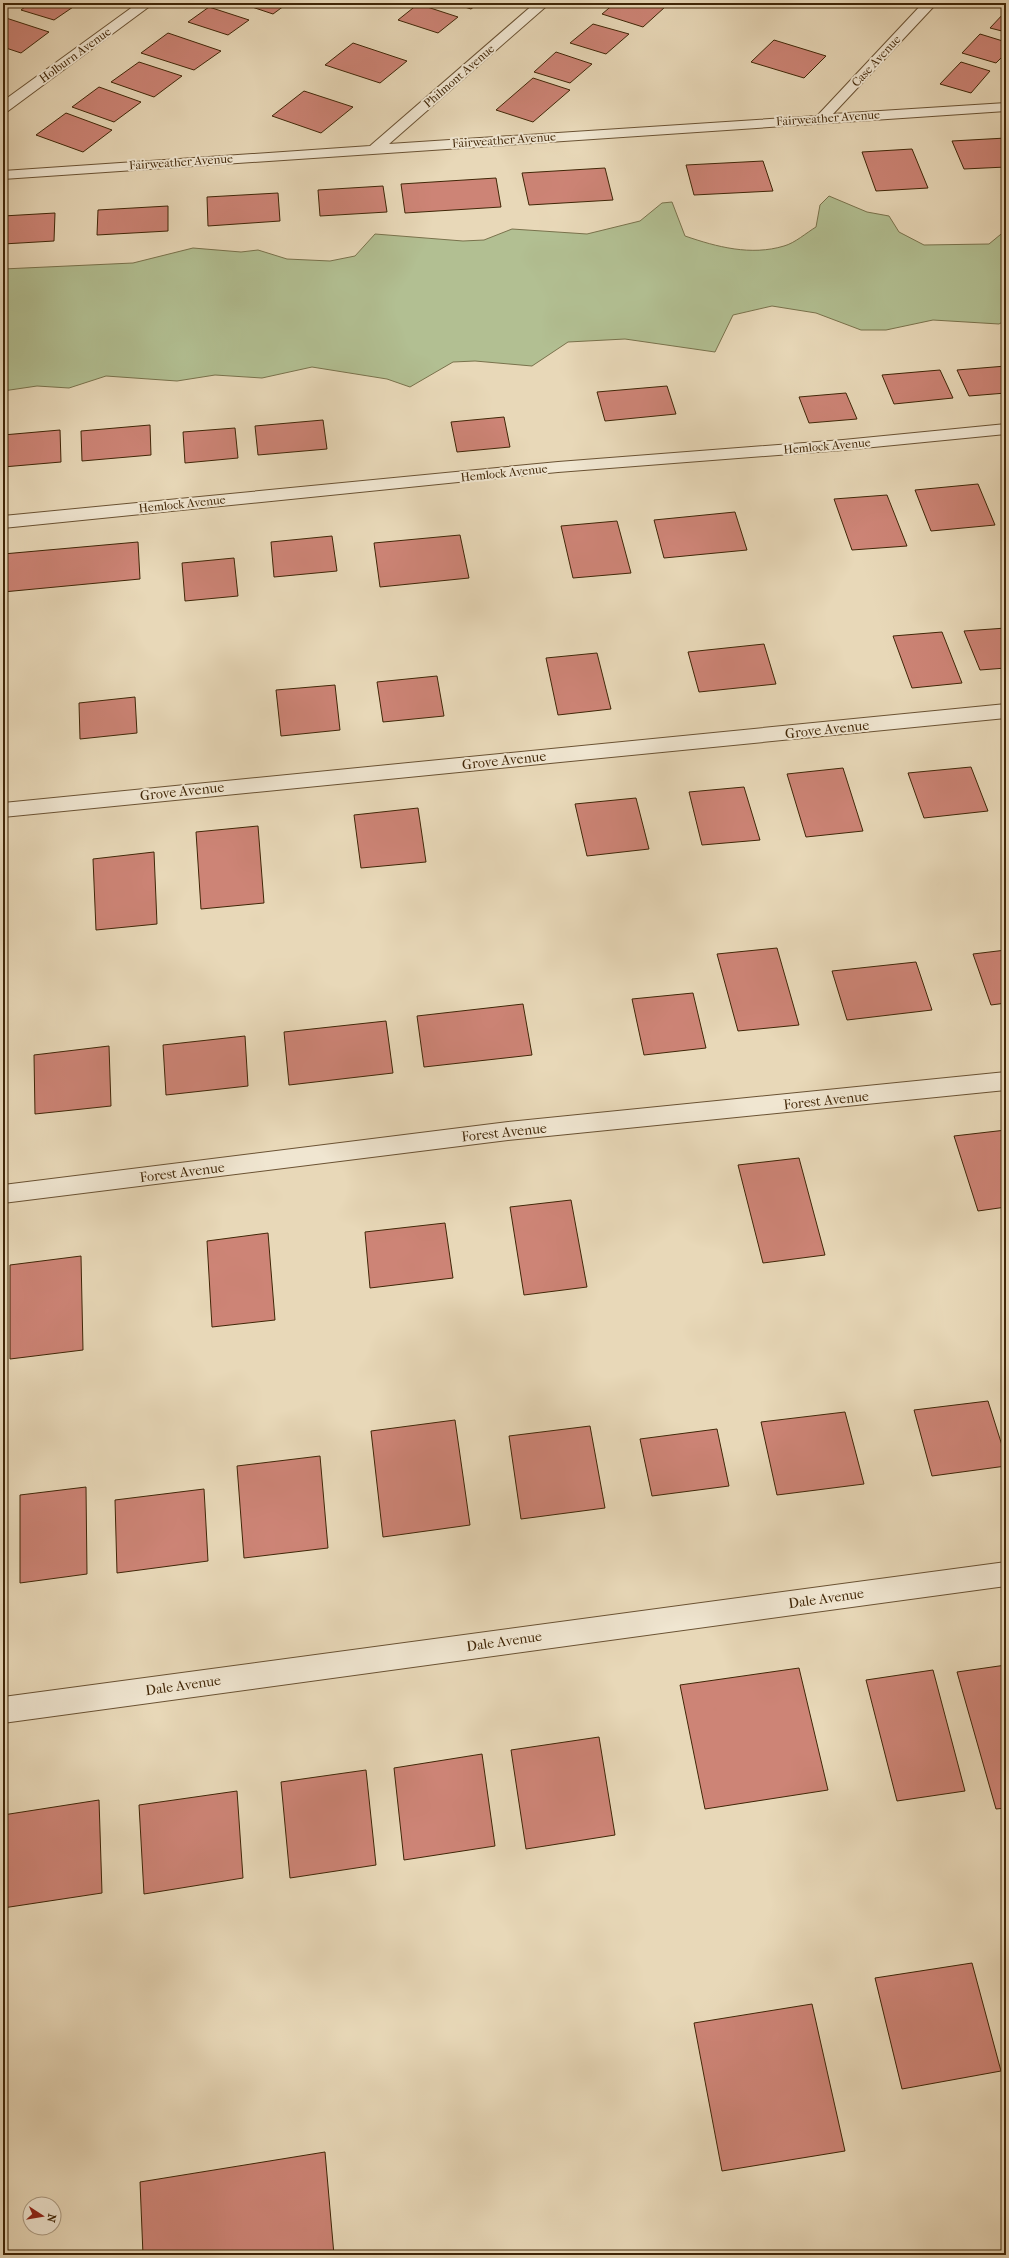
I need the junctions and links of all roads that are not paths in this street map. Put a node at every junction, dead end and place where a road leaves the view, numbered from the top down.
1 (147, 3) edge
2 (542, 3) edge
3 (930, 3) edge
4 (1006, 107) edge
5 (3, 108) edge
6 (822, 118) junction
7 (376, 148) junction
8 (3, 175) edge
9 (1006, 429) edge
10 (3, 522) edge
11 (1006, 711) edge
12 (3, 810) edge
13 (1006, 1081) edge
14 (3, 1194) edge
15 (1006, 1574) edge
16 (3, 1710) edge

1 - 5 street, Holburn Avenue
2 - 7 street, Philmont Avenue
3 - 6 street, Case Avenue
4 - 6 street, Fairweather Avenue
6 - 7 street, Fairweather Avenue
7 - 8 street, Fairweather Avenue
9 - 10 street, Hemlock Avenue
11 - 12 street, Grove Avenue
13 - 14 street, Forest Avenue
15 - 16 street, Dale Avenue

